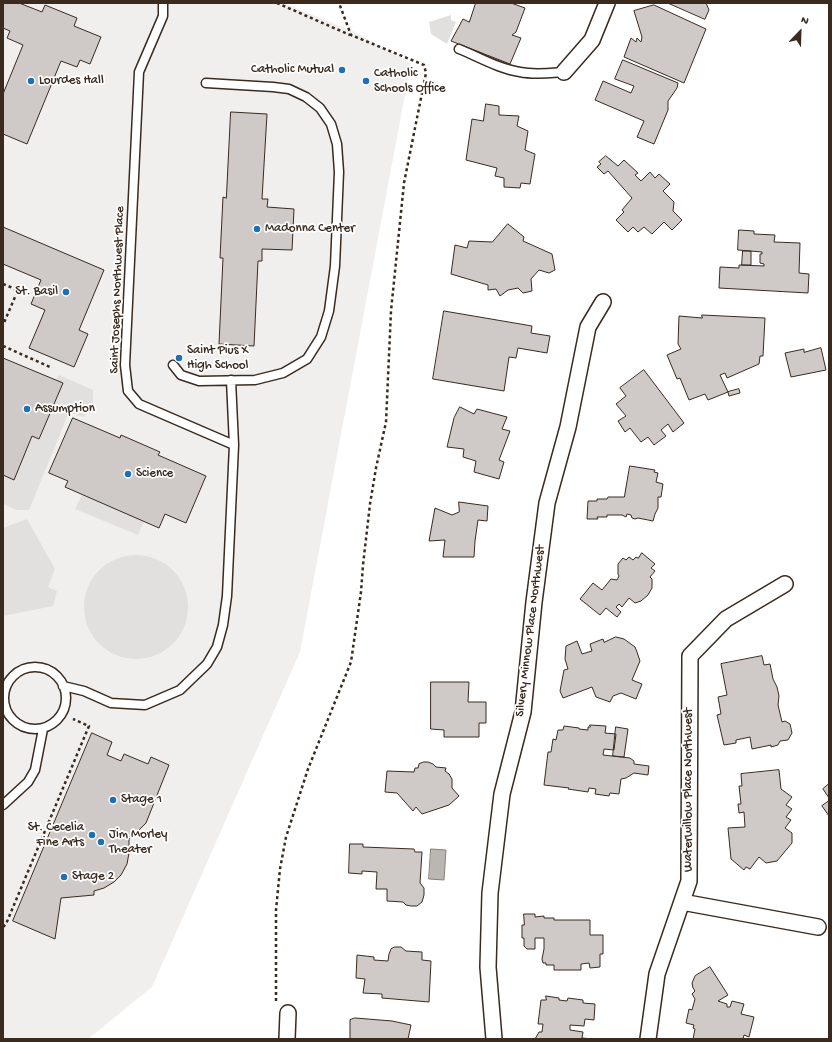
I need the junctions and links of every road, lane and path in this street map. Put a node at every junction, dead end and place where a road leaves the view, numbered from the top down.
1 (163, 3) edge
2 (277, 3) edge
3 (339, 3) edge
4 (607, 3) edge
5 (351, 35) junction
6 (459, 48) dead end
7 (564, 72) joint
8 (206, 82) dead end
9 (3, 284) edge
10 (603, 302) dead end
11 (3, 325) edge
12 (3, 346) edge
13 (173, 365) dead end
14 (50, 367) dead end
15 (231, 380) junction
16 (234, 445) junction
17 (785, 584) dead end
18 (64, 686) junction
19 (4, 710) edge
20 (73, 719) dead end
21 (43, 729) junction
22 (3, 805) edge
23 (682, 902) junction
24 (3, 926) edge
25 (818, 927) dead end
26 (282, 1010) joint
27 (287, 1039) edge
28 (494, 1039) edge
29 (648, 1039) edge

1 - 16 lane, Saint Josephs Northwest Place
2 - 5 path
3 - 5 path
4 - 7 street
5 - 26 path
6 - 7 lane
8 - 15 lane
9 - 11 path
10 - 28 street, Silvery Minnow Place Northwest
12 - 14 path
13 - 15 lane
15 - 16 lane
16 - 18 lane
17 - 23 street, Waterwillow Place Northwest
18 - 19 lane
18 - 21 lane
19 - 21 lane
20 - 24 path
21 - 22 lane
23 - 25 street
23 - 29 street, Waterwillow Place Northwest
26 - 27 street

